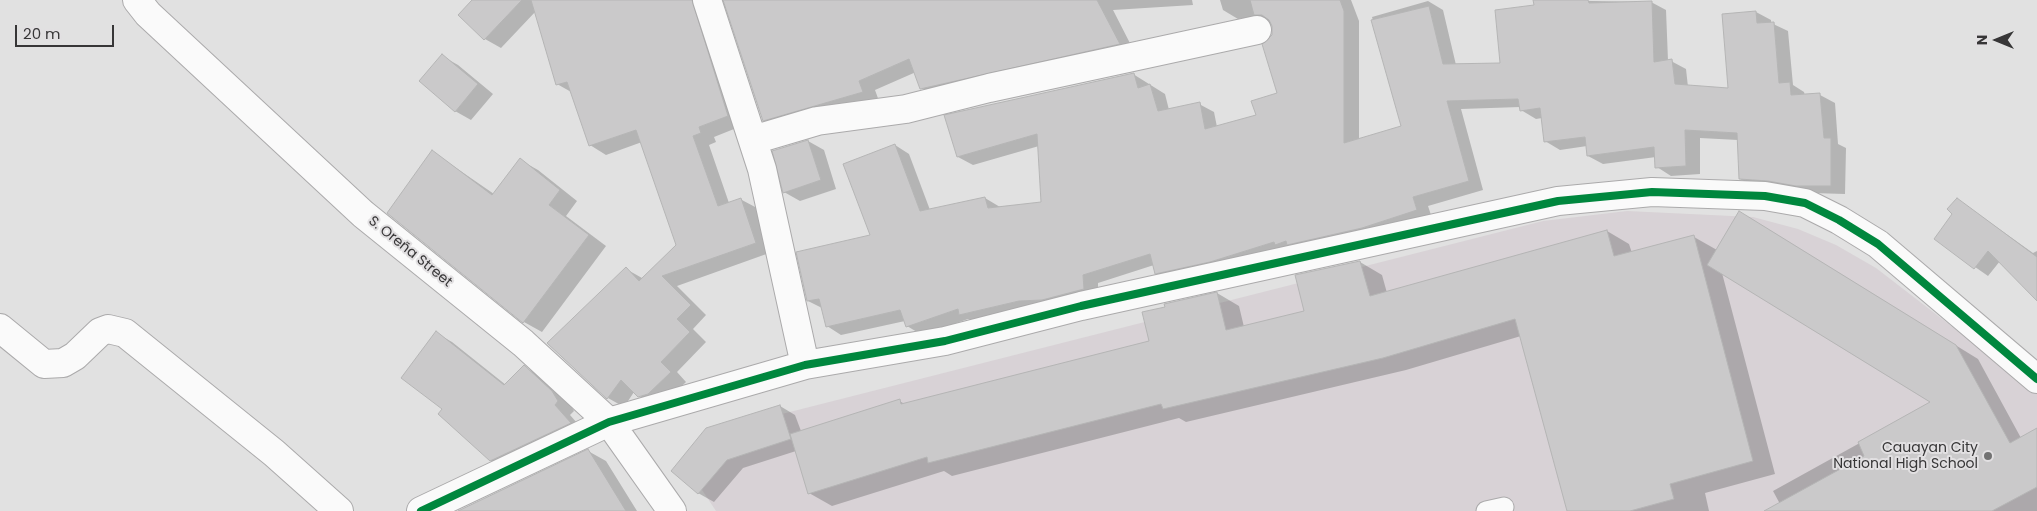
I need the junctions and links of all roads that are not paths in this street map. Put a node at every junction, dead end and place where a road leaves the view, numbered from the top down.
1 (138, 0) edge
2 (707, 0) edge
3 (1257, 30) dead end
4 (753, 140) junction
5 (0, 328) edge
6 (805, 365) junction
7 (2037, 379) edge
8 (609, 422) junction
9 (339, 511) edge
10 (422, 511) edge
11 (672, 511) edge

1 - 8 street, S. Oreña Street
2 - 4 street
3 - 4 street
4 - 6 street
5 - 9 street
6 - 7 street
6 - 8 street
8 - 10 street
8 - 11 street, S. Oreña Street

